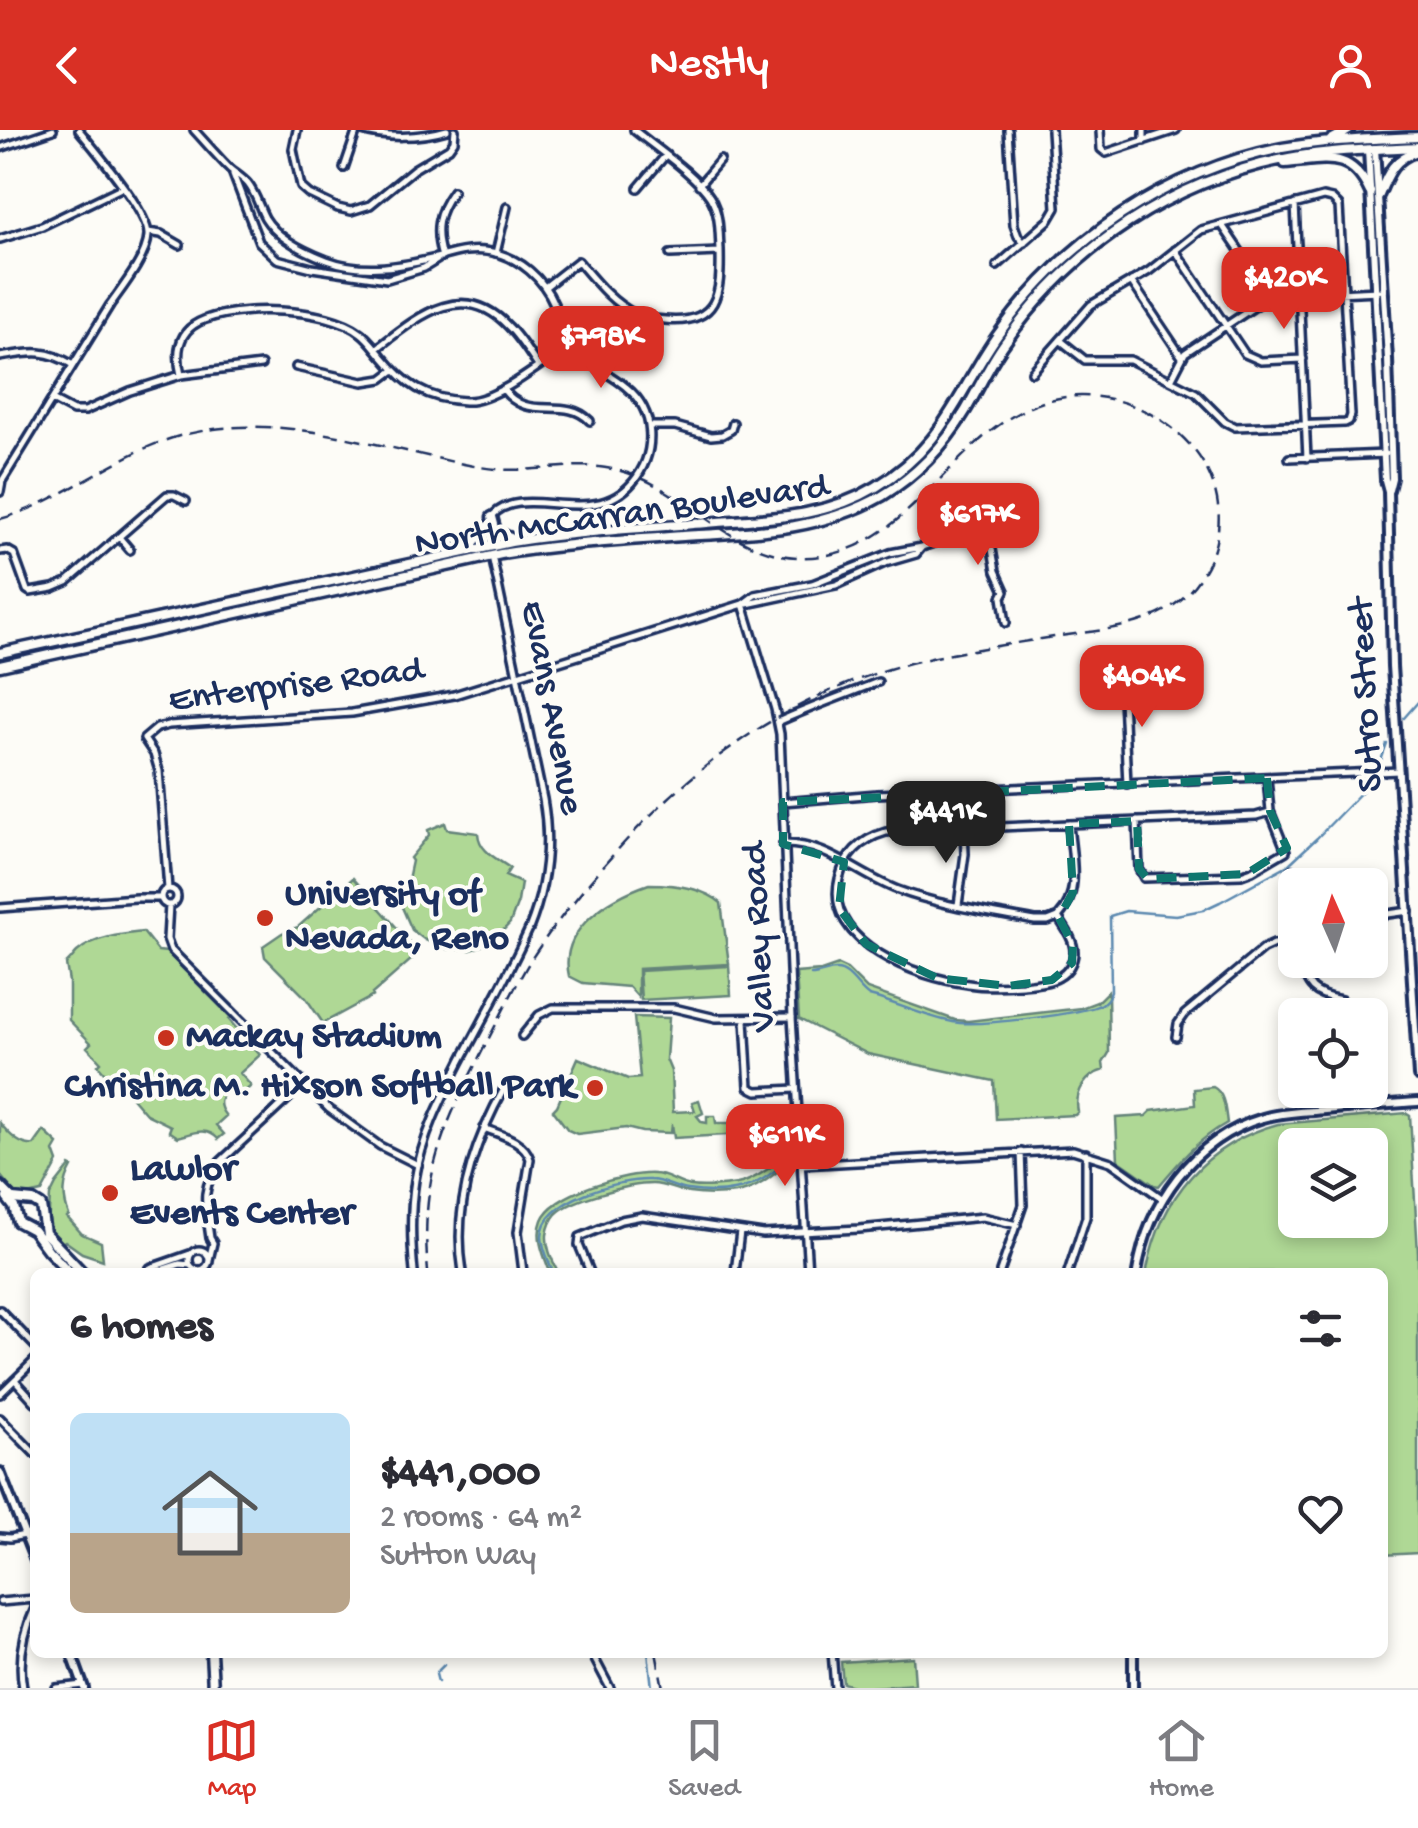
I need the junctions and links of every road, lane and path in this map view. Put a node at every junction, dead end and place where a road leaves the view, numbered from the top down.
1 (53, 130) edge
2 (79, 130) edge
3 (194, 130) edge
4 (297, 130) edge
5 (358, 130) edge
6 (447, 130) edge
7 (455, 130) edge
8 (634, 130) edge
9 (1008, 130) edge
10 (1051, 130) edge
11 (1100, 130) edge
12 (1144, 130) edge
13 (1176, 130) edge
14 (1349, 130) edge
15 (1400, 130) edge
16 (1418, 136) edge
17 (1371, 140) edge
18 (1144, 142) junction
19 (1322, 142) junction
20 (0, 148) edge
21 (1418, 149) edge
22 (665, 156) junction
23 (720, 160) dead end
24 (1261, 164) junction
25 (344, 168) dead end
26 (232, 171) junction
27 (700, 185) junction
28 (123, 187) junction
29 (638, 188) dead end
30 (453, 190) dead end
31 (1374, 194) junction
32 (1295, 204) junction
33 (507, 207) dead end
34 (1222, 223) junction
35 (148, 232) junction
36 (0, 239) edge
37 (1024, 243) junction
38 (180, 245) dead end
39 (1175, 250) junction
40 (720, 252) junction
41 (496, 253) junction
42 (670, 254) dead end
43 (442, 256) junction
44 (997, 266) dead end
45 (1131, 280) junction
46 (545, 288) junction
47 (1380, 291) junction
48 (1345, 292) junction
49 (1299, 295) junction
50 (1271, 297) junction
51 (1225, 326) junction
52 (1060, 340) junction
53 (570, 344) junction
54 (376, 349) junction
55 (0, 357) edge
56 (1182, 357) junction
57 (1302, 359) junction
58 (74, 365) junction
59 (260, 366) dead end
60 (538, 366) junction
61 (296, 367) dead end
62 (394, 370) junction
63 (1032, 372) dead end
64 (181, 375) junction
65 (1171, 380) junction
66 (503, 389) junction
67 (52, 400) junction
68 (590, 421) dead end
69 (733, 423) dead end
70 (1306, 425) junction
71 (650, 426) junction
72 (1388, 454) junction
73 (1290, 458) dead end
74 (1307, 458) junction
75 (0, 468) edge
76 (9, 470) junction
77 (0, 492) edge
78 (186, 500) dead end
79 (490, 522) junction
80 (119, 536) junction
81 (519, 541) junction
82 (130, 550) dead end
83 (0, 551) edge
84 (491, 551) junction
85 (439, 557) junction
86 (742, 604) junction
87 (1006, 624) dead end
88 (0, 654) edge
89 (0, 666) edge
90 (518, 674) junction
91 (1122, 677) dead end
92 (878, 682) dead end
93 (778, 722) junction
94 (1399, 771) junction
95 (1268, 778) junction
96 (1127, 784) junction
97 (783, 802) junction
98 (1270, 812) junction
99 (1137, 821) junction
100 (1069, 824) junction
101 (964, 828) junction
102 (784, 844) junction
103 (845, 863) junction
104 (1407, 889) junction
105 (168, 890) junction
106 (161, 898) junction
107 (169, 905) junction
108 (958, 905) junction
109 (1415, 906) edge
110 (0, 908) edge
111 (1388, 914) edge
112 (1058, 917) junction
113 (1278, 944) edge
114 (1307, 978) edge
115 (1330, 998) edge
116 (792, 1018) junction
117 (744, 1019) junction
118 (522, 1036) dead end
119 (1176, 1038) dead end
120 (1418, 1057) edge
121 (1418, 1076) edge
122 (304, 1084) junction
123 (504, 1087) dead end
124 (796, 1090) junction
125 (1418, 1102) edge
126 (484, 1128) junction
127 (1022, 1152) junction
128 (1086, 1153) junction
129 (418, 1165) junction
130 (802, 1165) junction
131 (0, 1189) edge
132 (1163, 1199) junction
133 (24, 1201) junction
134 (16, 1213) junction
135 (42, 1220) junction
136 (1017, 1225) junction
137 (28, 1228) junction
138 (740, 1232) junction
139 (806, 1232) junction
140 (210, 1238) junction
141 (200, 1250) junction
142 (190, 1254) junction
143 (209, 1260) junction
144 (190, 1266) junction
145 (65, 1268) edge
146 (78, 1268) edge
147 (150, 1268) edge
148 (168, 1268) edge
149 (196, 1268) edge
150 (206, 1268) edge
151 (414, 1268) edge
152 (463, 1268) edge
153 (522, 1268) edge
154 (587, 1268) edge
155 (736, 1268) edge
156 (808, 1268) edge
157 (1001, 1268) edge
158 (1069, 1268) edge
159 (1138, 1268) edge
160 (0, 1310) edge
161 (30, 1341) edge
162 (30, 1365) edge
163 (15, 1380) junction
164 (0, 1394) edge
165 (30, 1396) edge
166 (0, 1418) edge
167 (30, 1449) edge
168 (0, 1472) edge
169 (30, 1534) edge
170 (25, 1535) junction
171 (0, 1537) edge
172 (30, 1548) edge
173 (30, 1599) edge
174 (0, 1602) edge
175 (30, 1618) edge
176 (73, 1658) edge
177 (212, 1658) edge
178 (594, 1658) edge
179 (832, 1658) edge
180 (1132, 1658) edge
181 (84, 1687) edge
182 (24, 1688) edge
183 (56, 1688) edge
184 (214, 1688) edge
185 (610, 1688) edge
186 (835, 1688) edge
187 (1133, 1688) edge

1 - 20 street
2 - 28 street
3 - 26 street
4 - 7 street
5 - 6 street
5 - 25 street
8 - 22 street
9 - 37 street
10 - 37 street
11 - 18 street
12 - 18 street
13 - 18 street
14 - 19 main road
15 - 16 main road
16 - 17 main road, North McCarran Boulevard
17 - 19 main road, North McCarran Boulevard
17 - 21 main road, North McCarran Boulevard
17 - 24 main road, North McCarran Boulevard
17 - 31 main road, Sutro Street
19 - 81 main road, North McCarran Boulevard
21 - 31 main road
22 - 27 street
22 - 29 street
23 - 27 street
24 - 31 main road
24 - 84 main road, North McCarran Boulevard
26 - 43 street
26 - 43 street
27 - 40 street
28 - 35 street
28 - 36 street
30 - 43 street
31 - 47 main road, Sutro Street
32 - 34 street
32 - 48 street
32 - 49 street
33 - 41 street
34 - 39 street
34 - 50 street
35 - 38 street
35 - 58 street
37 - 44 street
39 - 45 street
39 - 51 street
40 - 42 street
40 - 46 street
41 - 43 street
41 - 46 street
45 - 52 street
45 - 56 street
46 - 53 street
47 - 48 street
47 - 72 main road, Sutro Street
48 - 49 street
48 - 70 street
49 - 50 street
49 - 57 street
50 - 51 street
51 - 56 street
51 - 57 street
52 - 63 street
52 - 65 street
53 - 60 street
53 - 71 street
54 - 60 street
54 - 62 street
54 - 64 street
55 - 58 street
56 - 65 street
57 - 70 street
58 - 67 street
59 - 64 street
60 - 66 street
61 - 62 street
62 - 66 street
64 - 67 street
65 - 70 street
66 - 68 street
67 - 76 street
69 - 71 street
70 - 74 street
71 - 79 street
72 - 74 street
72 - 94 main road, Sutro Street
73 - 74 street
75 - 76 street
76 - 77 street
78 - 80 street
79 - 81 main road
79 - 84 street, Evans Avenue
79 - 85 main road
80 - 82 street
80 - 83 street
81 - 84 main road, North McCarran Boulevard
84 - 85 main road, North McCarran Boulevard
84 - 89 main road, North McCarran Boulevard
84 - 90 street, Evans Avenue
85 - 88 main road, North McCarran Boulevard
86 - 87 street, Enterprise Road
86 - 90 street, Enterprise Road
86 - 93 street, Valley Road
90 - 105 street, Enterprise Road
90 - 129 street, Evans Avenue
91 - 96 street
92 - 93 street
93 - 97 street, Valley Road
94 - 95 street
94 - 104 main road, Sutro Street
95 - 96 street
95 - 98 street
96 - 97 street
97 - 102 street, Valley Road
98 - 99 street
98 - 99 street
99 - 100 street
100 - 101 street
100 - 112 street
101 - 103 street
101 - 108 street
102 - 103 street
102 - 116 street, Valley Road
103 - 108 street
103 - 112 street
104 - 109 main road, Sutro Street
104 - 109 main road
105 - 106 street
105 - 107 street
106 - 107 street
106 - 110 street
107 - 122 street
108 - 112 street
109 - 111 street
109 - 120 main road, Sutro Street
113 - 119 street
114 - 115 street
116 - 117 street
116 - 124 street, Valley Road
117 - 118 street
117 - 124 street
120 - 121 main road, Sutro Street
122 - 129 street
122 - 140 street
123 - 126 street
124 - 130 street, Valley Road
125 - 132 main road
126 - 152 street
126 - 153 street
127 - 128 street
127 - 130 street
127 - 136 street
128 - 132 street
128 - 158 street
129 - 151 street, Evans Avenue
130 - 139 street, Valley Road
131 - 133 main road
131 - 134 main road
132 - 159 main road
133 - 134 main road
133 - 135 main road
134 - 137 main road
135 - 137 main road
135 - 146 main road
136 - 139 street
136 - 157 street
137 - 145 main road
138 - 139 street
138 - 154 street
138 - 155 street
139 - 156 street, Valley Road
140 - 141 street
140 - 143 street
141 - 142 street
141 - 143 street
142 - 144 street
142 - 147 street
143 - 150 street
144 - 148 street
144 - 149 street
160 - 161 street
162 - 163 street
163 - 164 street
163 - 165 street
166 - 167 street
168 - 170 main road
169 - 170 street
170 - 171 street
170 - 172 main road
173 - 174 street
175 - 182 street
176 - 181 main road
177 - 184 main road
178 - 185 street
179 - 186 street
180 - 187 main road
181 - 183 street

